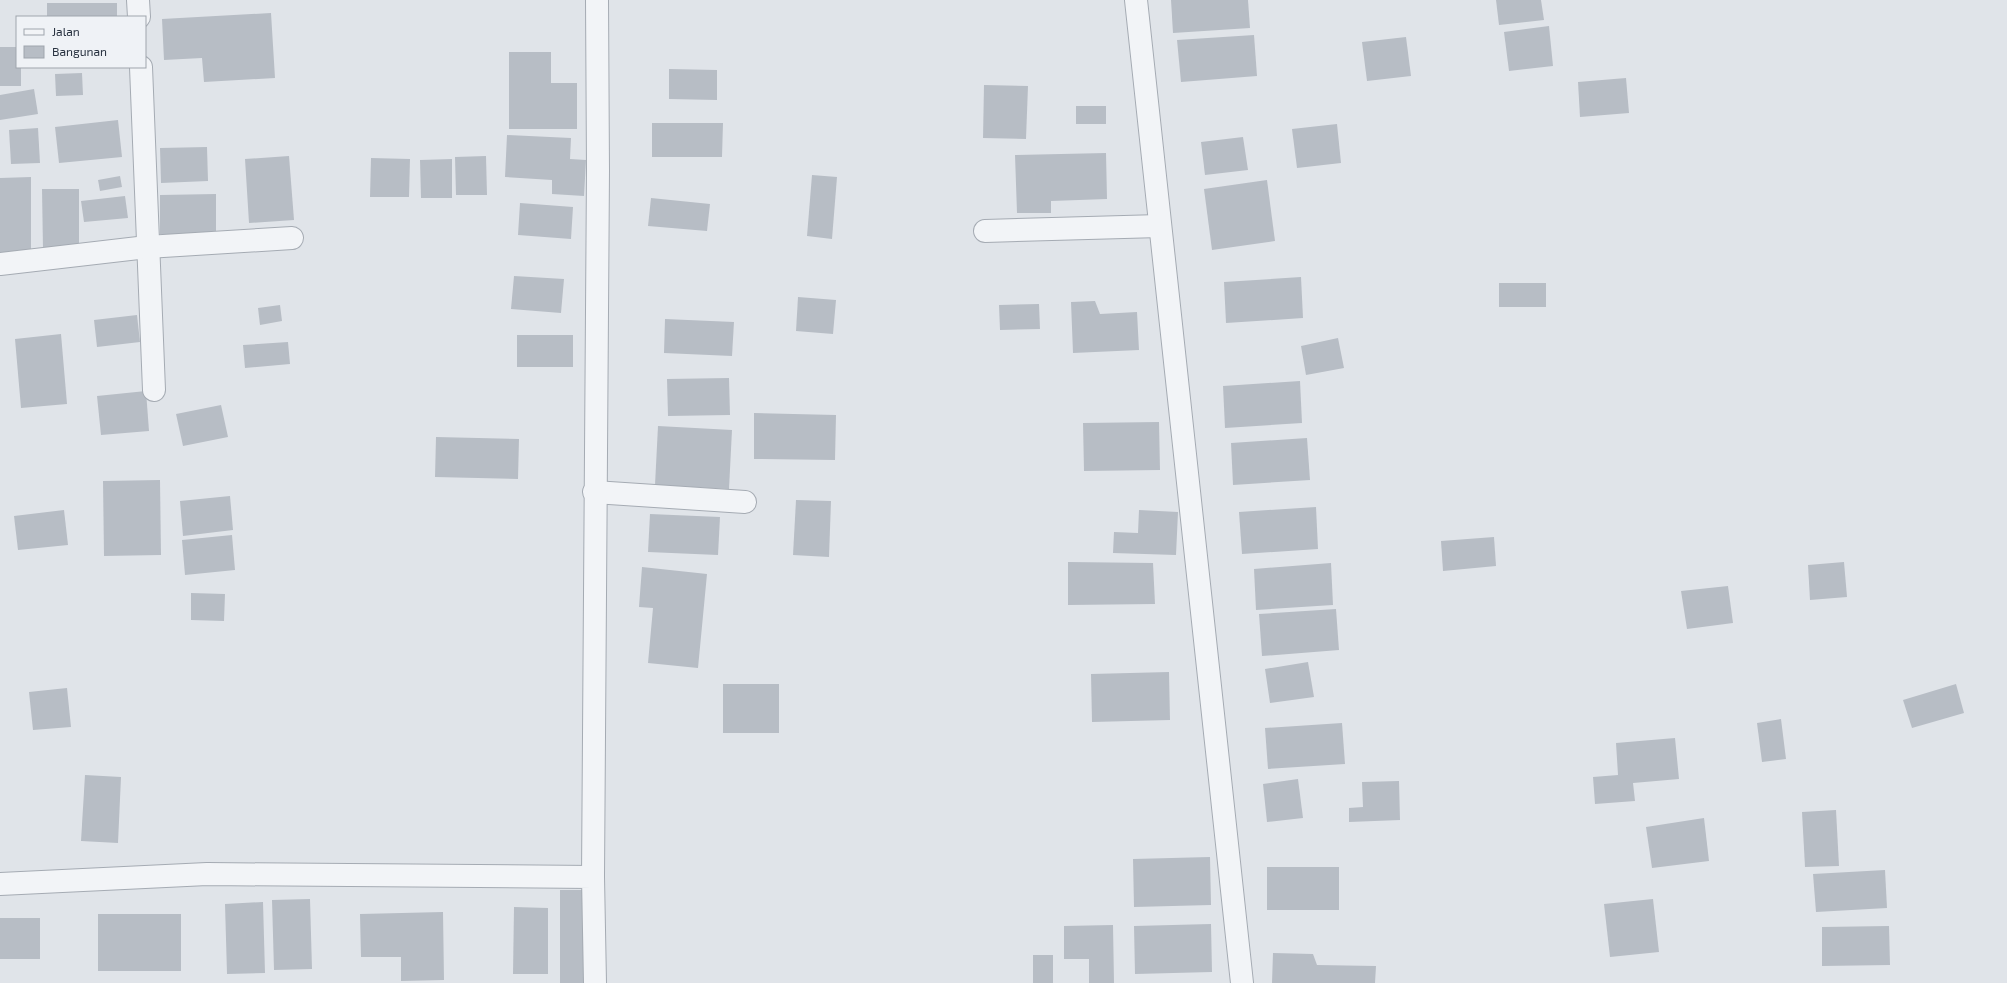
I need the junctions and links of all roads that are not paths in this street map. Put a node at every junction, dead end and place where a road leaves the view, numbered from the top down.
1 (138, 0) edge
2 (597, 0) edge
3 (1136, 0) edge
4 (139, 16) edge
5 (141, 68) edge
6 (1160, 226) junction
7 (985, 231) dead end
8 (292, 238) dead end
9 (147, 247) junction
10 (0, 264) edge
11 (154, 390) dead end
12 (594, 492) junction
13 (745, 502) dead end
14 (593, 877) junction
15 (0, 884) edge
16 (595, 983) edge
17 (1242, 983) edge

1 - 4 street
2 - 12 street
3 - 6 street
5 - 9 street
6 - 7 street
6 - 17 street
8 - 9 street
9 - 10 street
9 - 11 street
12 - 13 street
12 - 14 street
14 - 15 street
14 - 16 street

